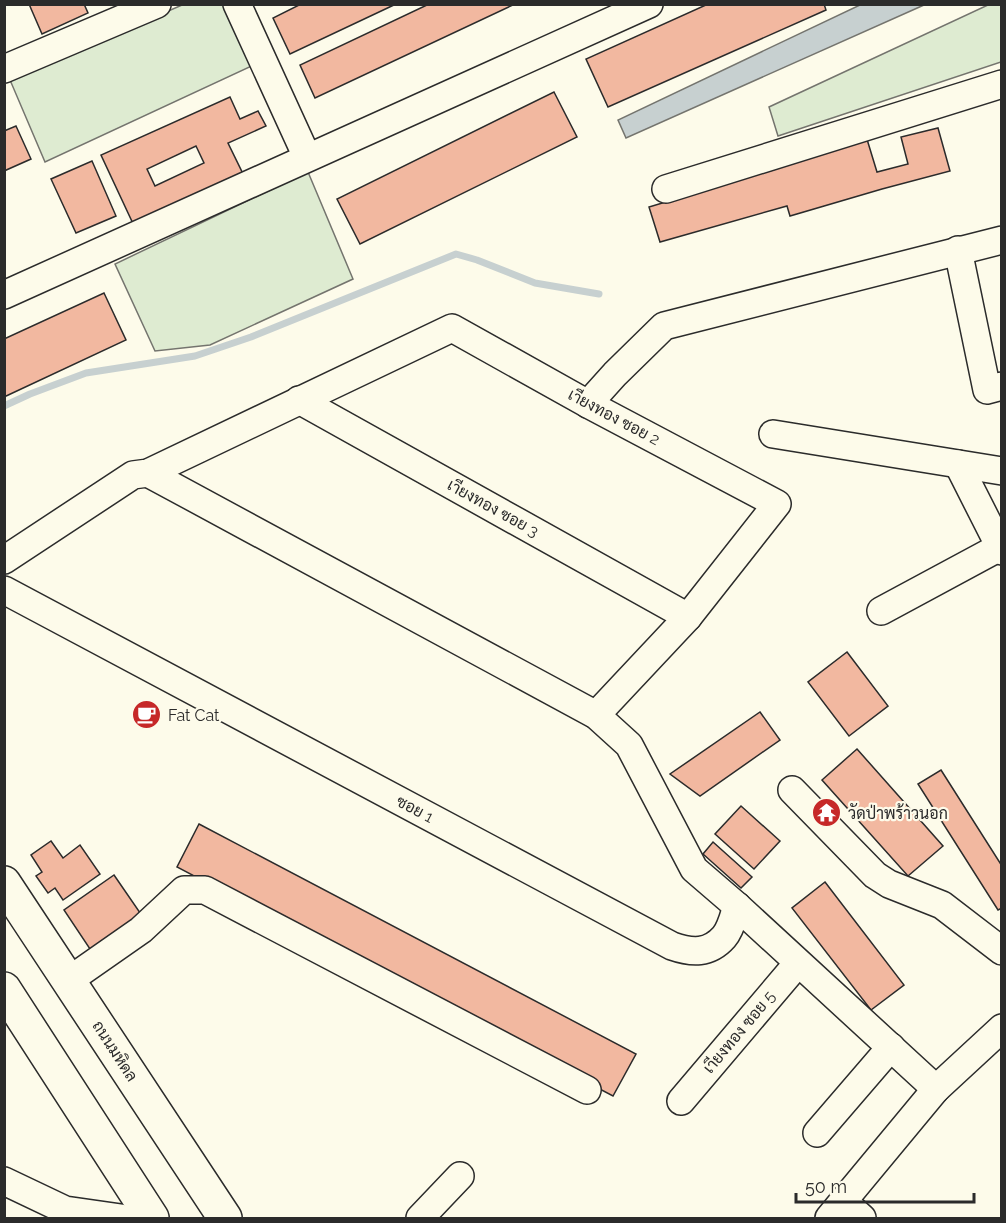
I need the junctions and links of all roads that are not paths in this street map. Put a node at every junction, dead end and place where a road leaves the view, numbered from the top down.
1 (157, 4) edge
2 (237, 4) edge
3 (649, 4) edge
4 (4, 69) edge
5 (1002, 84) edge
6 (307, 157) junction
7 (666, 189) dead end
8 (1002, 240) edge
9 (958, 250) junction
10 (4, 295) edge
11 (1002, 386) edge
12 (299, 399) junction
13 (588, 404) junction
14 (773, 434) dead end
15 (958, 464) junction
16 (1002, 471) edge
17 (148, 473) junction
18 (1001, 549) edge
19 (4, 561) edge
20 (4, 576) edge
21 (4, 590) edge
22 (881, 611) dead end
23 (688, 617) junction
24 (596, 715) junction
25 (792, 790) dead end
26 (4, 883) edge
27 (737, 906) junction
28 (1002, 951) edge
29 (798, 963) junction
30 (68, 981) junction
31 (4, 989) edge
32 (1002, 1028) edge
33 (891, 1047) junction
34 (936, 1089) junction
35 (587, 1090) dead end
36 (681, 1101) dead end
37 (817, 1133) dead end
38 (460, 1176) dead end
39 (4, 1181) edge
40 (845, 1213) edge
41 (121, 1218) edge
42 (152, 1218) edge
43 (225, 1218) edge
44 (420, 1218) edge

1 - 4 street
2 - 6 street
3 - 6 street
5 - 7 street
6 - 10 street
8 - 9 street
9 - 11 street
9 - 13 street
12 - 13 street, เาียงทอง ซอย 2
12 - 17 street
12 - 23 street, เาียงทอง ซอย 3
13 - 23 street, เาียงทอง ซอย 2
14 - 15 street
15 - 16 street
15 - 18 street
17 - 19 street
17 - 20 street
17 - 24 street
18 - 22 street
21 - 27 street, ซอย 1
23 - 24 street
24 - 27 street
25 - 28 street
26 - 30 main road, ถนนมหิดล
27 - 29 street
29 - 33 street
29 - 36 street, เาียงทอง ซอย 5
30 - 35 street
30 - 43 main road, ถนนมหิดล
31 - 42 main road
32 - 34 street
33 - 34 street
33 - 37 street
34 - 40 street
38 - 44 street
39 - 41 street

